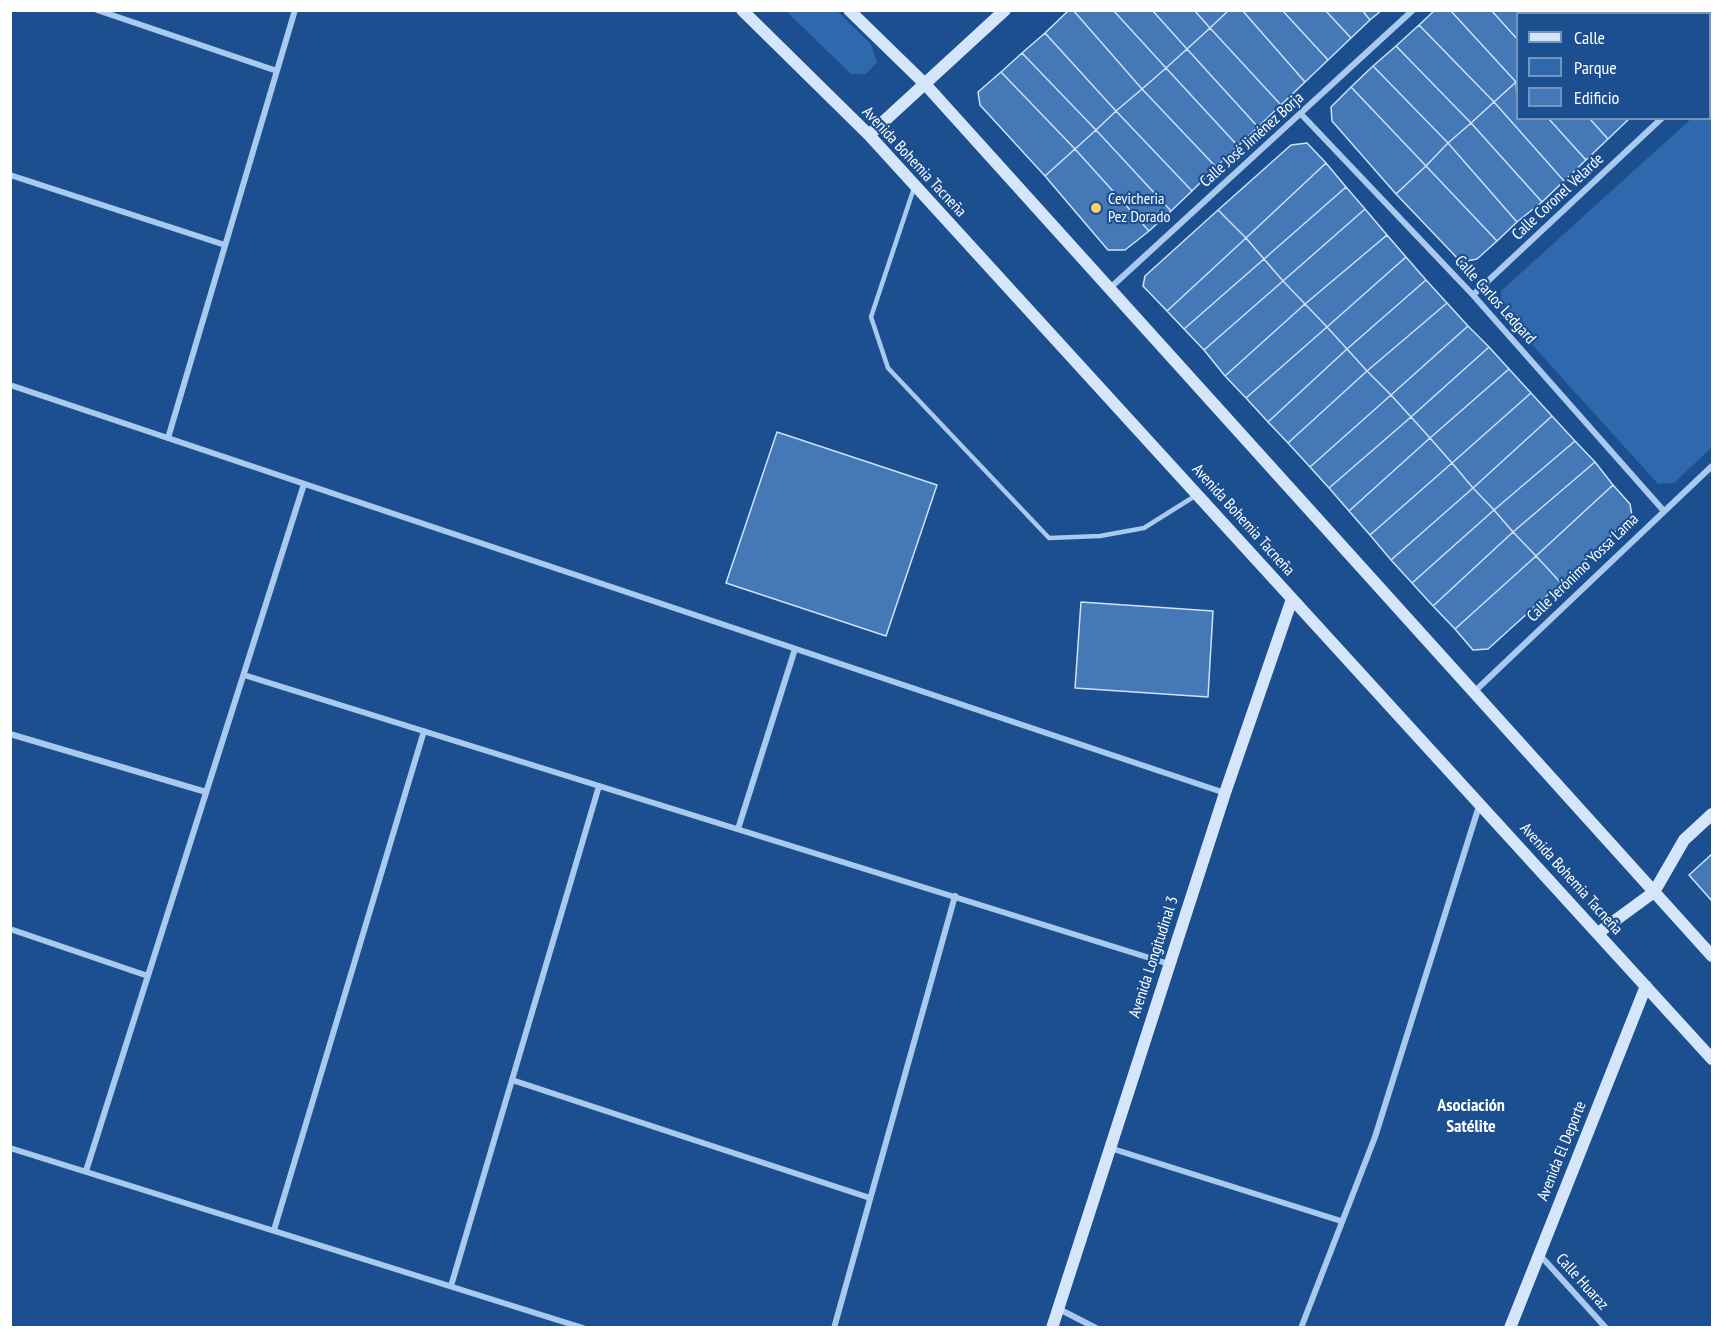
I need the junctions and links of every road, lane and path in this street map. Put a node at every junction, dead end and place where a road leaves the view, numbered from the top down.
1 (97, 10) edge
2 (295, 10) edge
3 (742, 10) edge
4 (849, 10) edge
5 (1005, 10) edge
6 (1413, 10) edge
7 (277, 71) junction
8 (925, 84) junction
9 (1301, 114) junction
10 (1660, 120) edge
11 (869, 135) junction
12 (10, 175) edge
13 (915, 186) junction
14 (225, 246) junction
15 (1109, 289) junction
16 (1473, 295) junction
17 (10, 385) edge
18 (168, 438) junction
19 (1713, 466) edge
20 (304, 484) junction
21 (1197, 494) junction
22 (1663, 510) junction
23 (1292, 598) junction
24 (795, 649) junction
25 (243, 675) junction
26 (1474, 692) junction
27 (424, 731) junction
28 (10, 734) edge
29 (599, 786) junction
30 (206, 792) junction
31 (1224, 793) junction
32 (1480, 804) junction
33 (1713, 814) edge
34 (738, 829) junction
35 (1654, 892) junction
36 (955, 896) junction
37 (10, 929) edge
38 (1598, 933) junction
39 (1713, 956) edge
40 (1169, 964) junction
41 (148, 976) junction
42 (1646, 986) junction
43 (1713, 1059) edge
44 (512, 1080) junction
45 (10, 1148) edge
46 (1110, 1148) junction
47 (86, 1171) junction
48 (870, 1198) junction
49 (1341, 1221) junction
50 (274, 1230) junction
51 (1539, 1254) junction
52 (451, 1286) junction
53 (1058, 1309) junction
54 (583, 1328) edge
55 (834, 1328) edge
56 (1052, 1328) edge
57 (1096, 1328) edge
58 (1301, 1328) edge
59 (1510, 1328) edge
60 (1606, 1328) edge

1 - 7 street
2 - 7 street
3 - 11 main road, Avenida Bohemia Tacneña
4 - 8 main road
5 - 8 main road
6 - 9 street, Calle José Jiménez Borja
7 - 14 street
8 - 11 main road
8 - 15 main road
9 - 15 street, Calle José Jiménez Borja
9 - 16 street, Calle Carlos Ledgard
10 - 16 street, Calle Coronel Velarde
11 - 13 main road, Avenida Bohemia Tacneña
12 - 14 street
13 - 21 main road, Avenida Bohemia Tacneña
13 - 21 lane
14 - 18 street
15 - 26 main road
16 - 22 street, Calle Carlos Ledgard
17 - 18 street
18 - 20 street
19 - 22 street, Calle Jerónimo Yossa Lama
20 - 24 street
20 - 25 street
21 - 23 main road, Avenida Bohemia Tacneña
22 - 26 street, Calle Jerónimo Yossa Lama
23 - 31 main road, Avenida Longitudinal 3
23 - 32 main road, Avenida Bohemia Tacneña
24 - 31 street
24 - 34 street
25 - 27 street
25 - 30 street
26 - 35 main road
27 - 29 street
27 - 50 street
28 - 30 street
29 - 34 street
29 - 44 street
30 - 41 street
31 - 40 main road, Avenida Longitudinal 3
32 - 38 main road, Avenida Bohemia Tacneña
32 - 49 street
33 - 35 main road
34 - 36 street
35 - 38 main road
35 - 39 main road
36 - 40 street
36 - 48 street
37 - 41 street
38 - 42 main road, Avenida Bohemia Tacneña
40 - 46 main road, Avenida Longitudinal 3
41 - 47 street
42 - 43 main road, Avenida Bohemia Tacneña
42 - 51 main road, Avenida El Deporte
44 - 48 street
44 - 52 street
45 - 47 street
46 - 49 street
46 - 53 main road, Avenida Longitudinal 3
47 - 50 street
48 - 55 street
49 - 58 street
50 - 52 street
51 - 59 main road, Avenida El Deporte
51 - 60 street, Calle Huaraz
52 - 54 street
53 - 56 main road, Avenida Longitudinal 3
53 - 57 street

